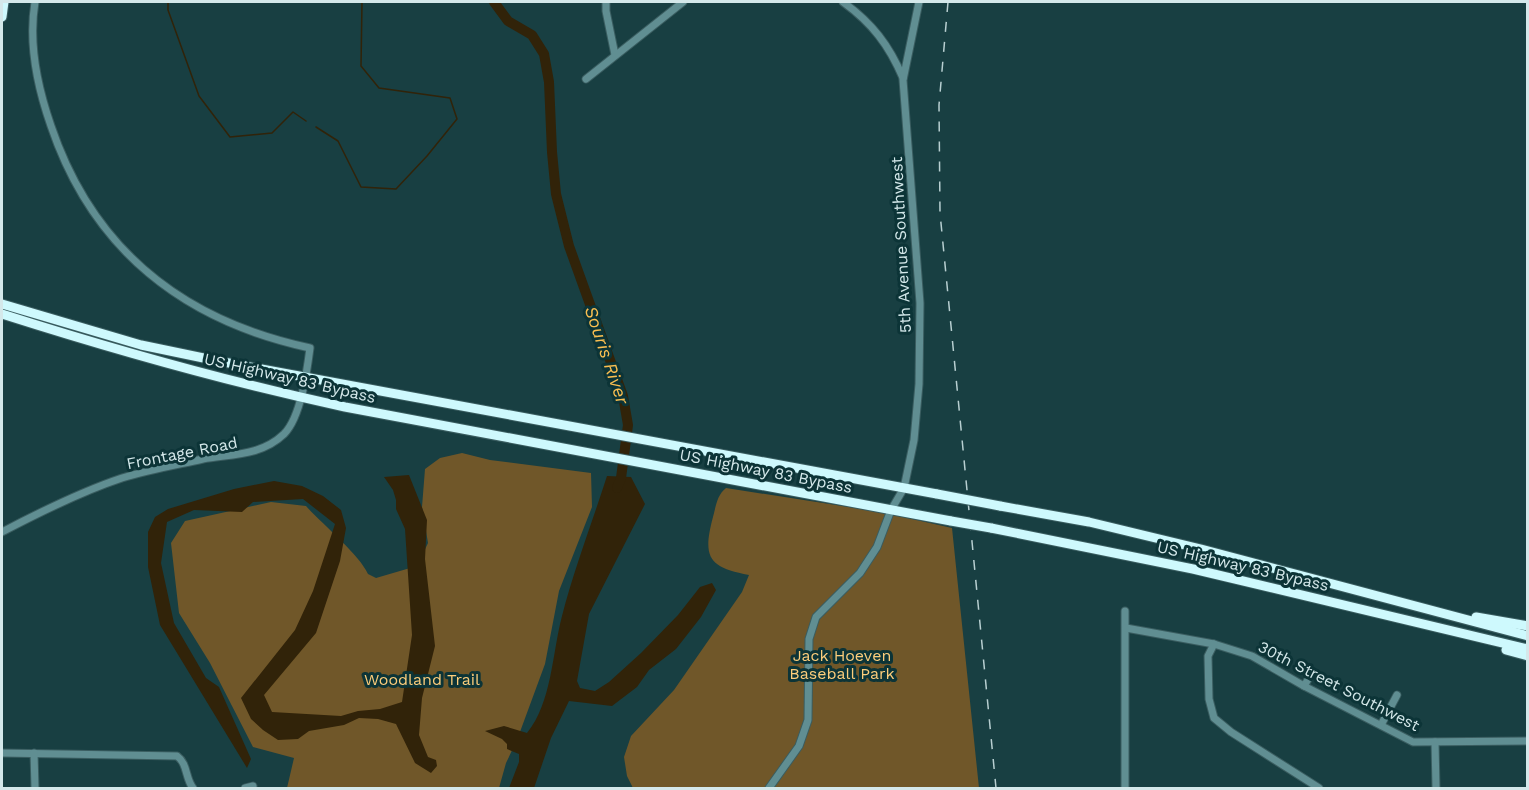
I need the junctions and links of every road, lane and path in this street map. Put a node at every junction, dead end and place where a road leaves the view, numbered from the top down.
1 (4, 2) edge
2 (35, 2) edge
3 (606, 2) edge
4 (683, 2) edge
5 (843, 2) edge
6 (919, 2) edge
7 (2, 17) edge
8 (615, 55) junction
9 (586, 79) dead end
10 (903, 80) junction
11 (2, 304) edge
12 (2, 314) edge
13 (305, 377) junction
14 (300, 397) junction
15 (904, 488) junction
16 (891, 510) junction
17 (2, 532) edge
18 (1125, 611) dead end
19 (1444, 614) junction
20 (1527, 626) edge
21 (1126, 628) junction
22 (1527, 636) edge
23 (1497, 643) junction
24 (1214, 644) junction
25 (1527, 649) edge
26 (1527, 657) edge
27 (1312, 673) dead end
28 (1304, 686) junction
29 (1397, 695) dead end
30 (1381, 725) junction
31 (1527, 741) edge
32 (1435, 742) junction
33 (2, 753) edge
34 (34, 753) junction
35 (253, 786) dead end
36 (34, 789) edge
37 (194, 789) edge
38 (245, 789) edge
39 (769, 789) edge
40 (1125, 789) edge
41 (1319, 789) edge
42 (1436, 789) edge

1 - 7 highway
2 - 13 street, Frontage Road
3 - 8 street
4 - 8 street
5 - 10 street
6 - 10 street, 5th Avenue Southwest
8 - 9 street
10 - 15 street, 5th Avenue Southwest
11 - 13 highway, US Highway 83 Bypass
12 - 14 highway, US Highway 83 Bypass
13 - 14 street, Frontage Road
13 - 15 highway, US Highway 83 Bypass
14 - 16 highway, US Highway 83 Bypass
14 - 17 street, Frontage Road
15 - 16 street
15 - 19 highway, US Highway 83 Bypass, bridge
16 - 23 highway, US Highway 83 Bypass, bridge
16 - 39 street
18 - 21 street
19 - 20 highway
19 - 22 highway, US Highway 83 Bypass
21 - 24 street, 30th Street Southwest
21 - 40 street
23 - 25 highway, US Highway 83 Bypass
23 - 26 highway
24 - 28 street, 30th Street Southwest
24 - 41 street
27 - 28 street
28 - 30 street, 30th Street Southwest
29 - 30 street
30 - 32 street, 30th Street Southwest
31 - 32 street, 30th Street Southwest
32 - 42 street
33 - 34 street
34 - 36 street
34 - 37 street
35 - 38 street

